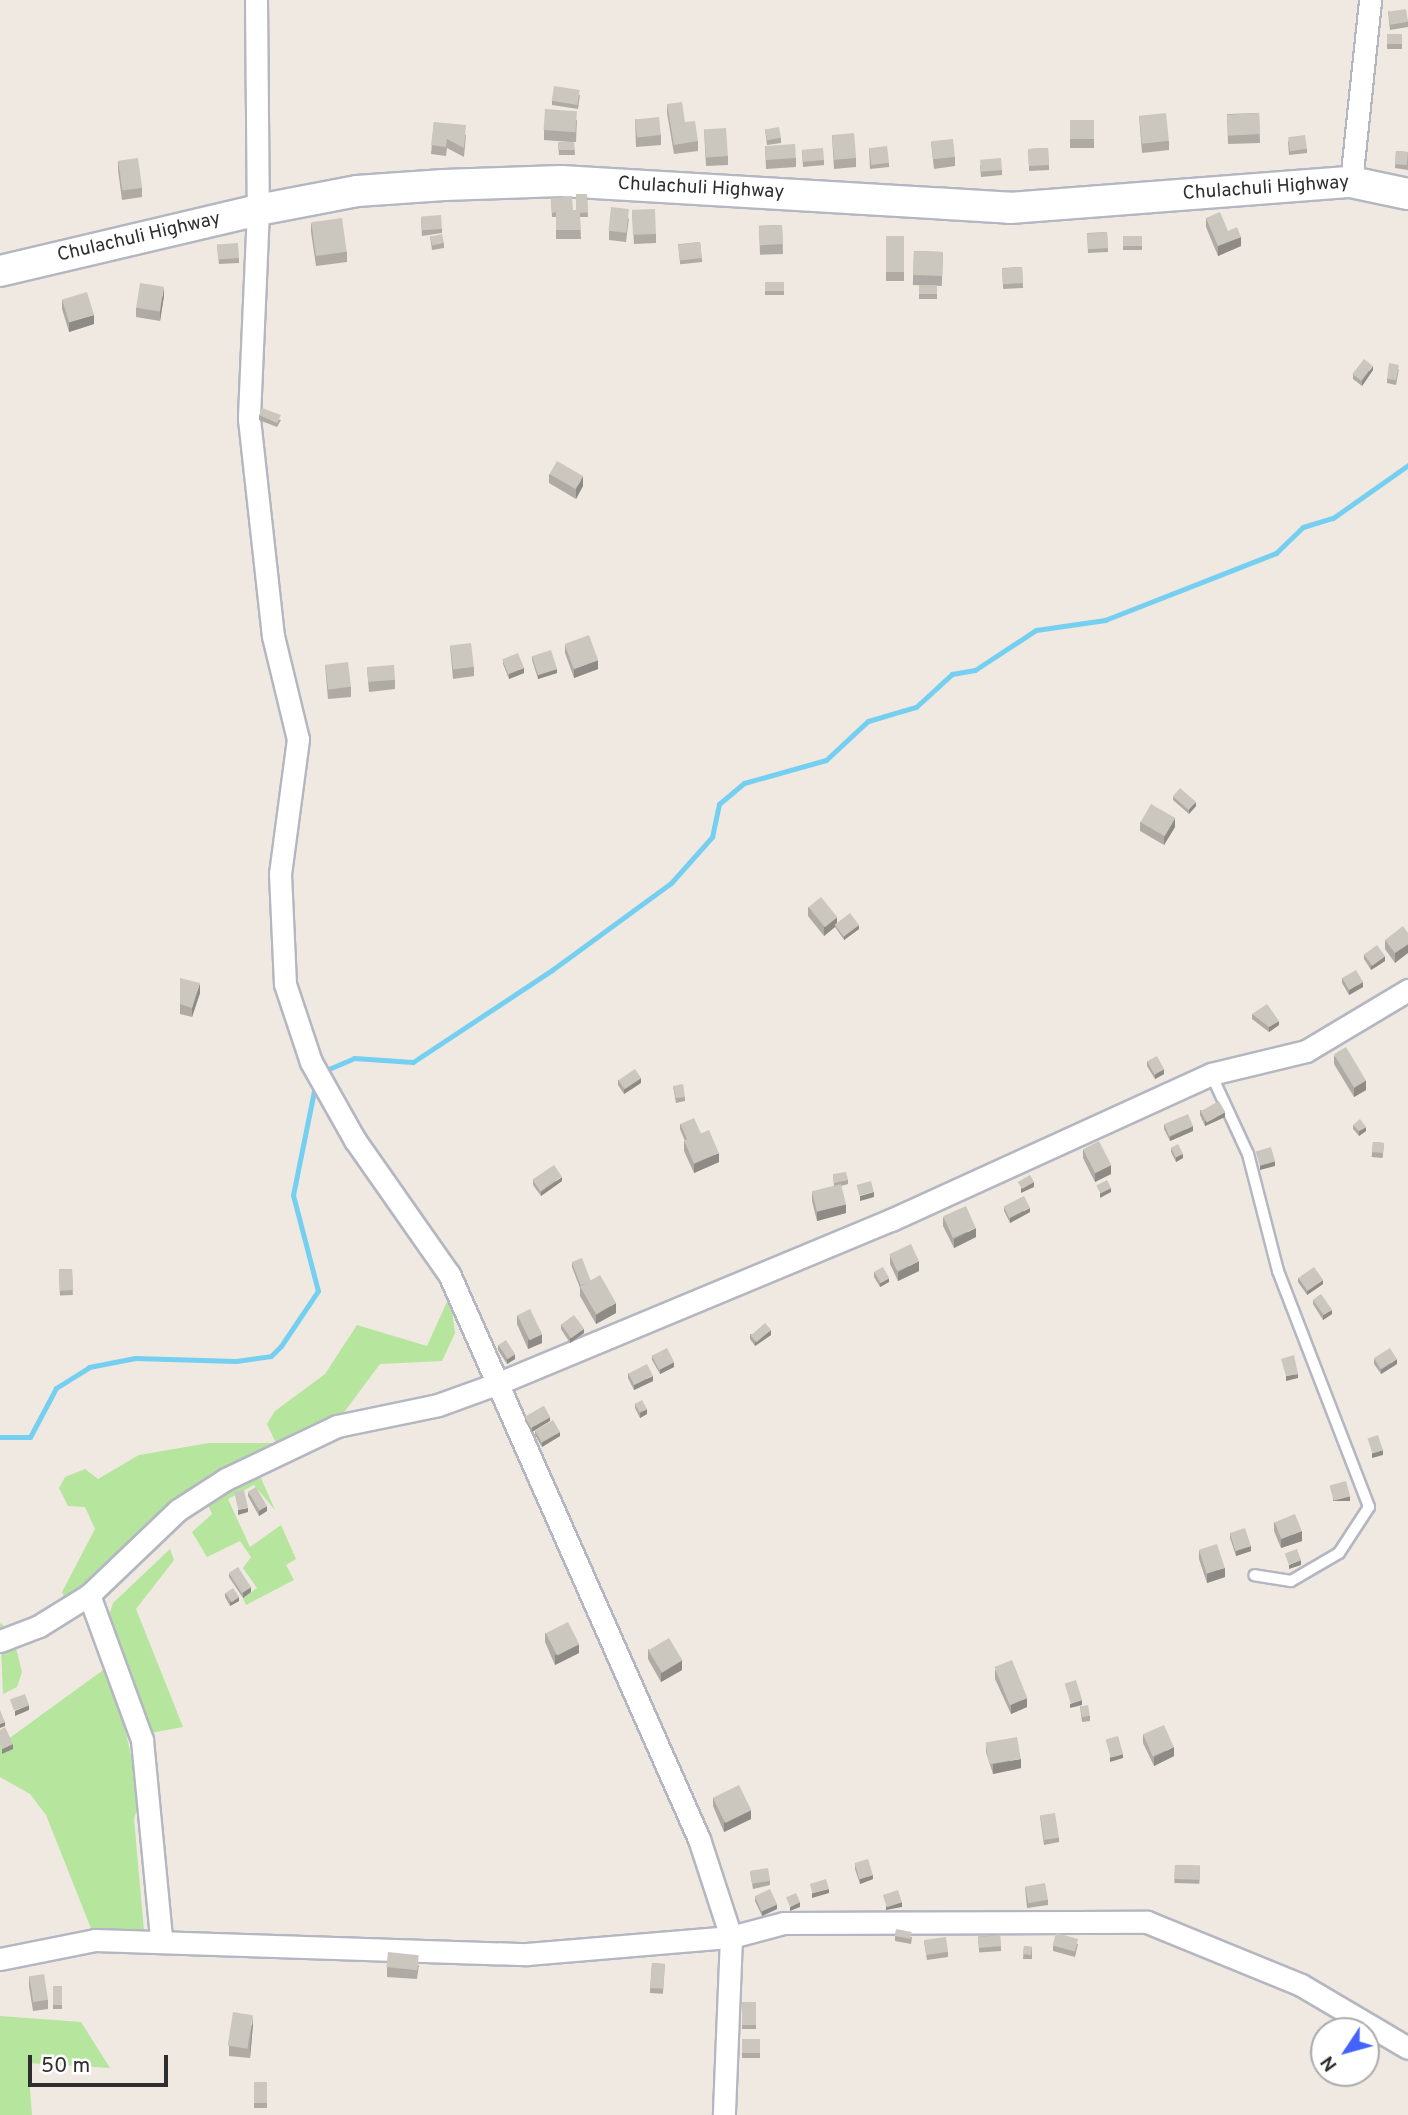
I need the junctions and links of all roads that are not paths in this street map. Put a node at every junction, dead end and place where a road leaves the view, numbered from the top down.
1 (256, 0) edge
2 (1370, 0) edge
3 (1351, 182) junction
4 (1408, 194) edge
5 (258, 210) junction
6 (0, 271) edge
7 (1408, 990) edge
8 (1211, 1074) junction
9 (499, 1383) junction
10 (1254, 1575) dead end
11 (89, 1595) junction
12 (0, 1641) edge
13 (731, 1937) junction
14 (160, 1939) junction
15 (0, 1959) edge
16 (1408, 2048) edge
17 (724, 2115) edge

1 - 5 street
2 - 3 street
3 - 4 street, Chulachuli Highway
3 - 5 street, Chulachuli Highway
5 - 6 street, Chulachuli Highway
5 - 9 street
7 - 8 street
8 - 9 street
8 - 10 lane
9 - 11 street
9 - 13 street
11 - 12 street
11 - 14 street
13 - 14 street
13 - 16 street
13 - 17 street
14 - 15 street

